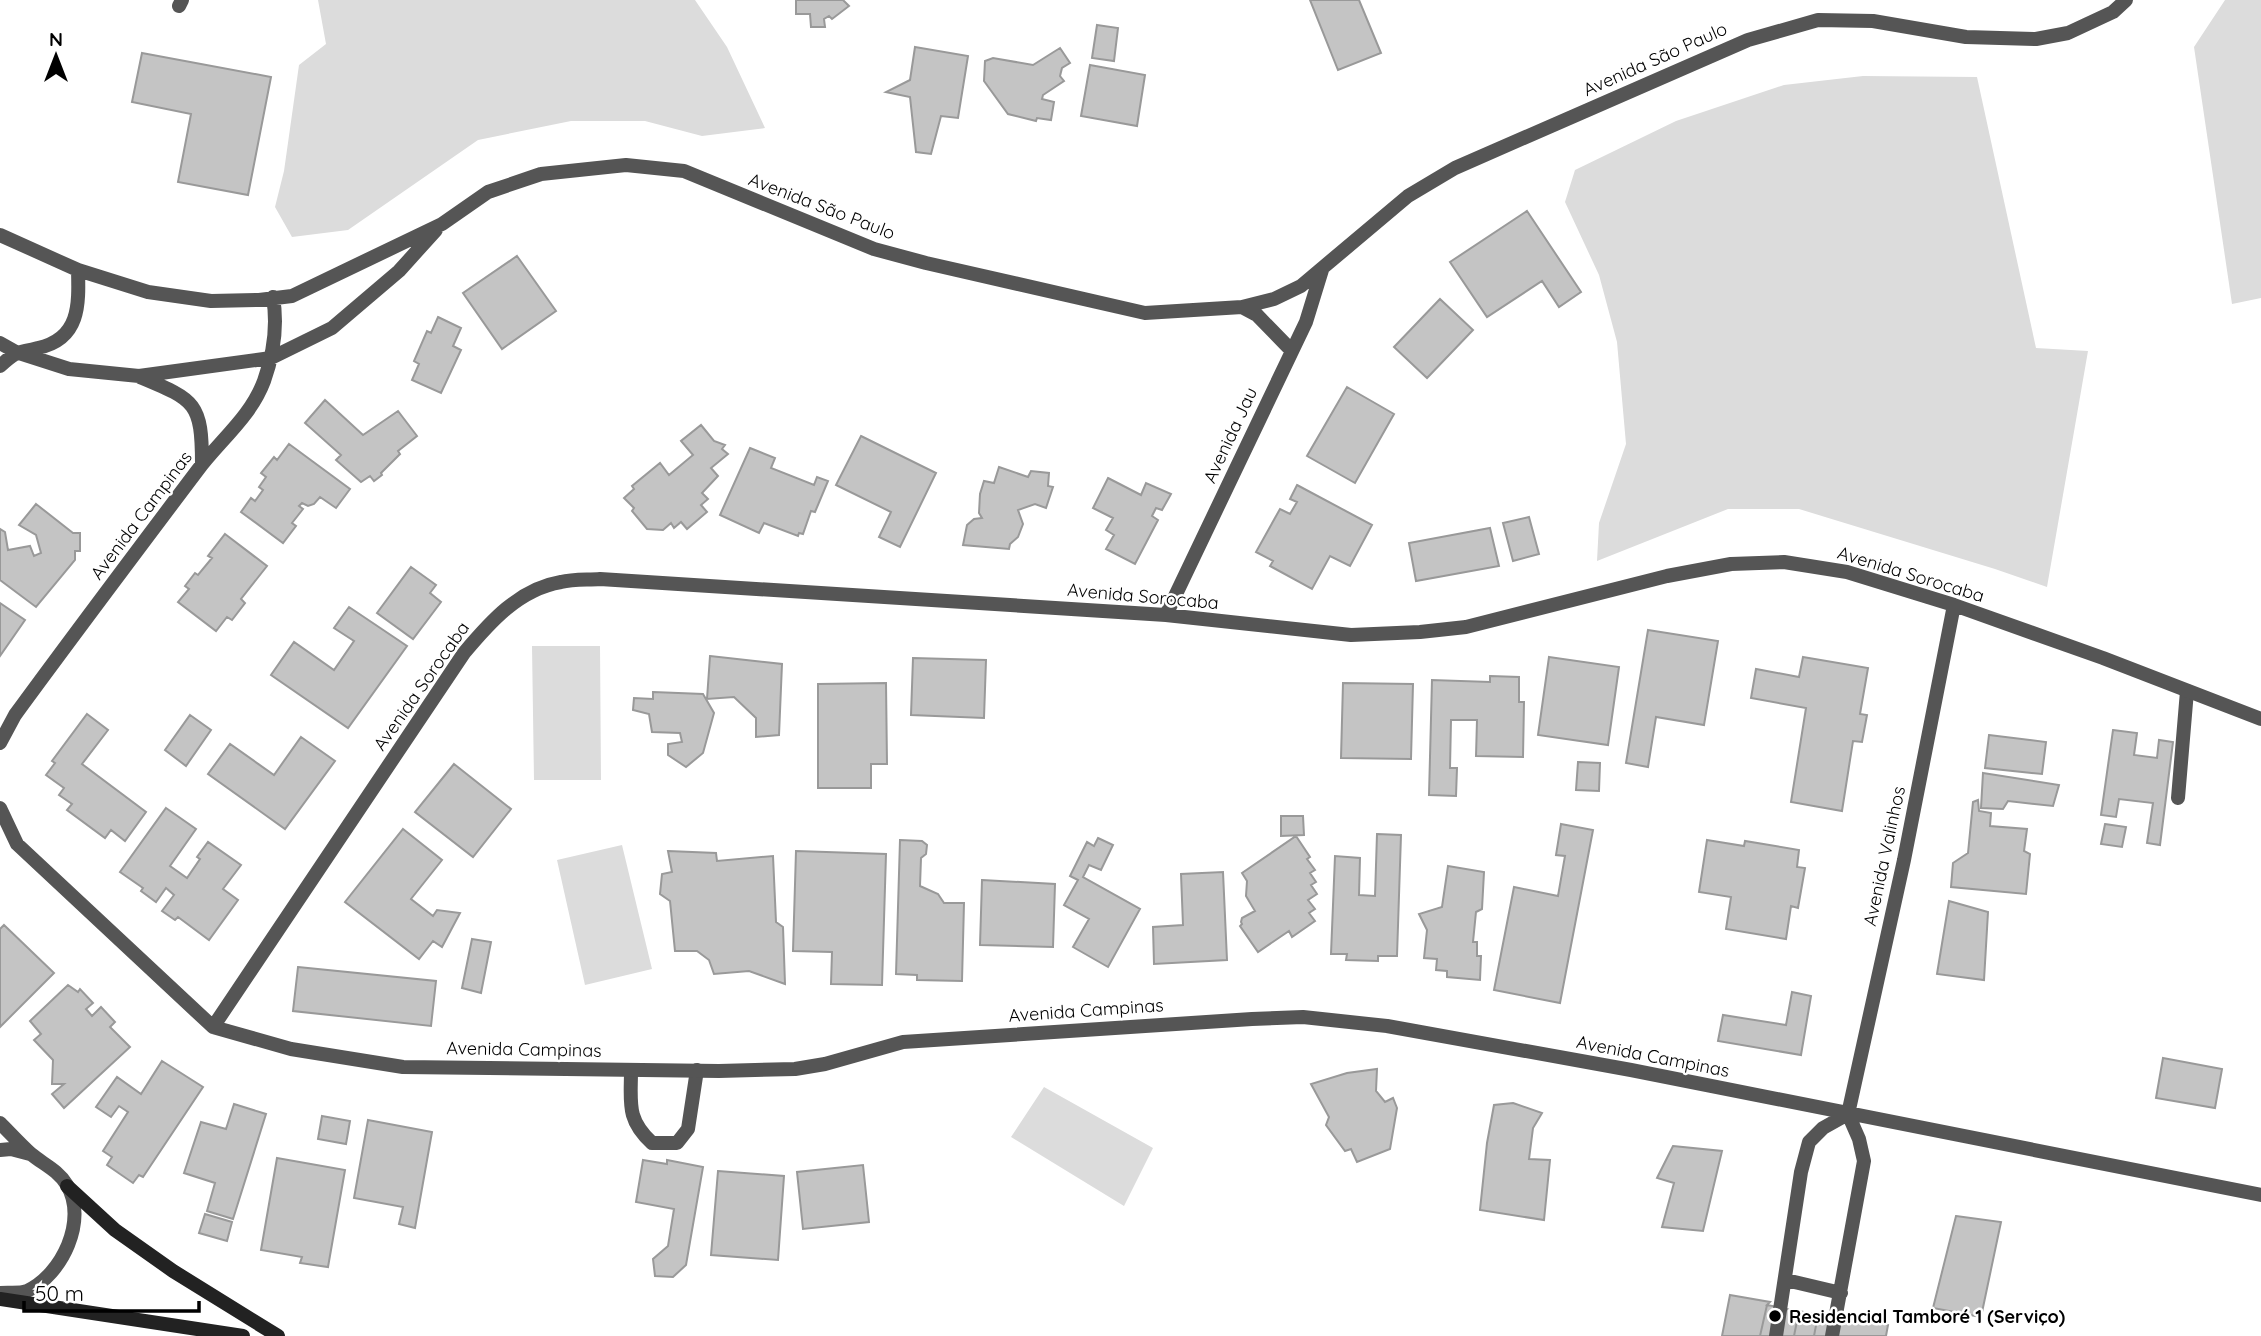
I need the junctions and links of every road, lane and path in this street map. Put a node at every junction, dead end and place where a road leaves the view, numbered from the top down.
1 (2126, 0) edge
2 (442, 224) junction
3 (0, 235) edge
4 (78, 270) junction
5 (1322, 270) junction
6 (273, 298) junction
7 (1242, 307) junction
8 (0, 343) edge
9 (1291, 350) junction
10 (16, 352) junction
11 (271, 358) junction
12 (0, 366) edge
13 (139, 376) junction
14 (202, 464) junction
15 (1954, 605) junction
16 (1166, 615) junction
17 (2187, 691) junction
18 (2261, 719) edge
19 (0, 743) edge
20 (2178, 798) dead end
21 (0, 808) edge
22 (213, 1027) junction
23 (631, 1070) junction
24 (697, 1070) junction
25 (1848, 1114) junction
26 (0, 1123) edge
27 (0, 1150) edge
28 (32, 1155) junction
29 (67, 1186) junction
30 (2261, 1195) edge
31 (1786, 1280) junction
32 (0, 1293) edge
33 (1841, 1293) junction
34 (0, 1299) edge
35 (165, 1330) edge
36 (211, 1334) edge
37 (243, 1336) edge
38 (278, 1336) edge
39 (1776, 1336) edge
40 (1832, 1336) edge

1 - 5 street, Avenida São Paulo
2 - 6 street, Avenida São Paulo
2 - 7 street, Avenida São Paulo
2 - 11 street, Avenida São Paulo
3 - 4 street, Avenida São Paulo
4 - 6 street, Avenida São Paulo
4 - 10 street
5 - 7 street, Avenida São Paulo
5 - 9 street, Avenida Jau
6 - 11 street, Avenida Campinas
7 - 9 street
8 - 10 street, Avenida São Paulo
9 - 16 street, Avenida Jau
10 - 12 street
10 - 13 street, Avenida São Paulo
11 - 13 street, Avenida São Paulo
11 - 14 street, Avenida Campinas
13 - 14 street
14 - 19 street, Avenida Campinas
15 - 16 street, Avenida Sorocaba
15 - 17 street, Avenida Sorocaba
15 - 25 street, Avenida Valinhos
16 - 22 street, Avenida Sorocaba
17 - 18 street, Avenida Sorocaba
17 - 20 street
21 - 22 street, Avenida Campinas
22 - 23 street, Avenida Campinas
23 - 24 street, Avenida Campinas
23 - 24 street
24 - 25 street, Avenida Campinas
25 - 30 street, Avenida Campinas
25 - 31 street
25 - 33 street
26 - 28 street
27 - 28 street
28 - 29 street
29 - 32 street
29 - 38 main road
31 - 33 street
31 - 39 street
33 - 40 street
34 - 35 main road
35 - 36 main road
36 - 37 main road

